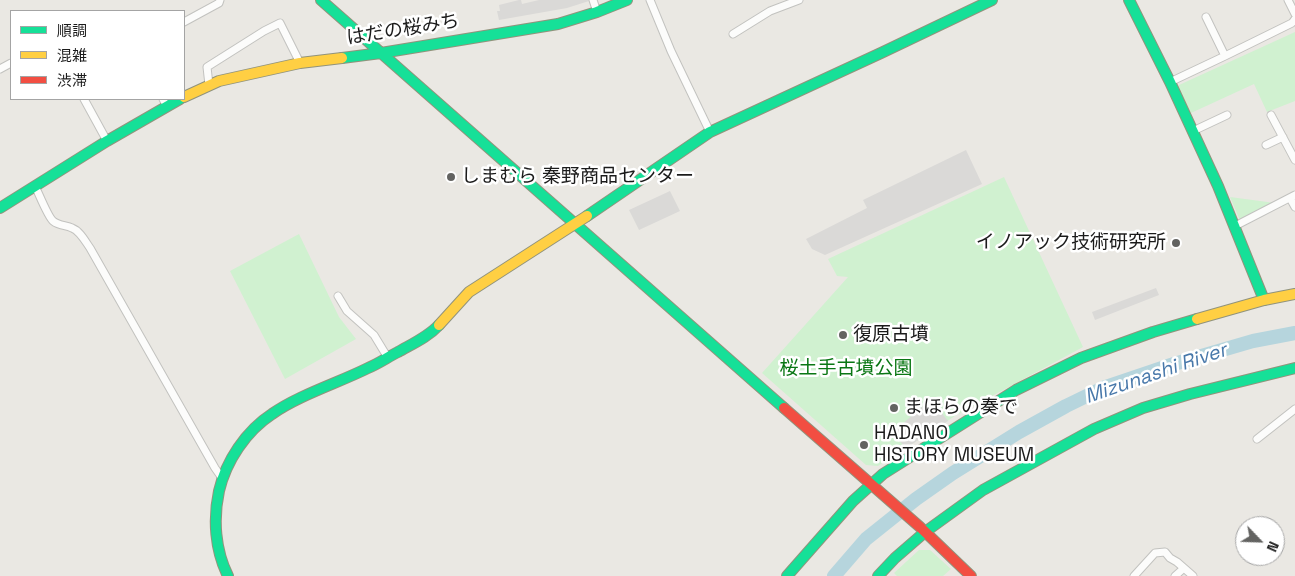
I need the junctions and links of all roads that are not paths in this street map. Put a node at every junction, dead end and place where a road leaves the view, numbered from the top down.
1 (220, 0) edge
2 (321, 0) edge
3 (592, 0) edge
4 (627, 0) edge
5 (650, 0) edge
6 (799, 0) edge
7 (992, 0) edge
8 (1129, 0) edge
9 (1288, 0) edge
10 (597, 12) junction
11 (1295, 14) edge
12 (1206, 17) dead end
13 (1295, 19) edge
14 (185, 21) edge
15 (733, 34) dead end
16 (381, 53) junction
17 (1225, 56) junction
18 (300, 64) junction
19 (1170, 82) junction
20 (209, 85) junction
21 (185, 97) edge
22 (85, 100) edge
23 (165, 102) edge
24 (1227, 115) dead end
25 (1271, 115) dead end
26 (1192, 131) junction
27 (710, 132) junction
28 (1283, 137) junction
29 (107, 141) junction
30 (1266, 145) dead end
31 (1295, 160) edge
32 (35, 186) junction
33 (1293, 197) edge
34 (1295, 207) edge
35 (0, 208) edge
36 (575, 224) junction
37 (1235, 226) junction
38 (1295, 294) edge
39 (338, 296) dead end
40 (1264, 300) junction
41 (388, 358) junction
42 (1295, 368) edge
43 (1295, 410) edge
44 (1257, 440) dead end
45 (222, 478) junction
46 (870, 484) junction
47 (922, 529) junction
48 (1184, 568) junction
49 (228, 576) edge
50 (787, 576) edge
51 (878, 576) edge
52 (971, 576) edge
53 (1134, 576) edge
54 (1175, 576) edge
55 (1193, 576) edge

1 - 14 street
2 - 16 street
3 - 10 street
4 - 10 street, はだの桜みち
5 - 27 street
6 - 15 street
7 - 27 street
8 - 19 street
9 - 11 street
10 - 16 street, はだの桜みち
12 - 17 street
13 - 17 street
16 - 18 street, はだの桜みち
16 - 36 street
17 - 19 street
18 - 20 street, はだの桜みち
18 - 20 street
19 - 26 street
20 - 21 street, はだの桜みち
22 - 29 street
23 - 29 street
24 - 26 street
25 - 28 street
26 - 37 street
27 - 36 street
28 - 30 street
28 - 31 street
29 - 32 street
32 - 35 street
32 - 45 street
33 - 34 street
33 - 37 street
36 - 41 street
36 - 46 street
37 - 40 street
38 - 40 street
39 - 41 street
40 - 46 street
41 - 45 street
42 - 47 street
43 - 44 street
45 - 49 street
46 - 47 street
46 - 50 street
47 - 51 street
47 - 52 street
48 - 53 street
48 - 54 street
48 - 55 street

